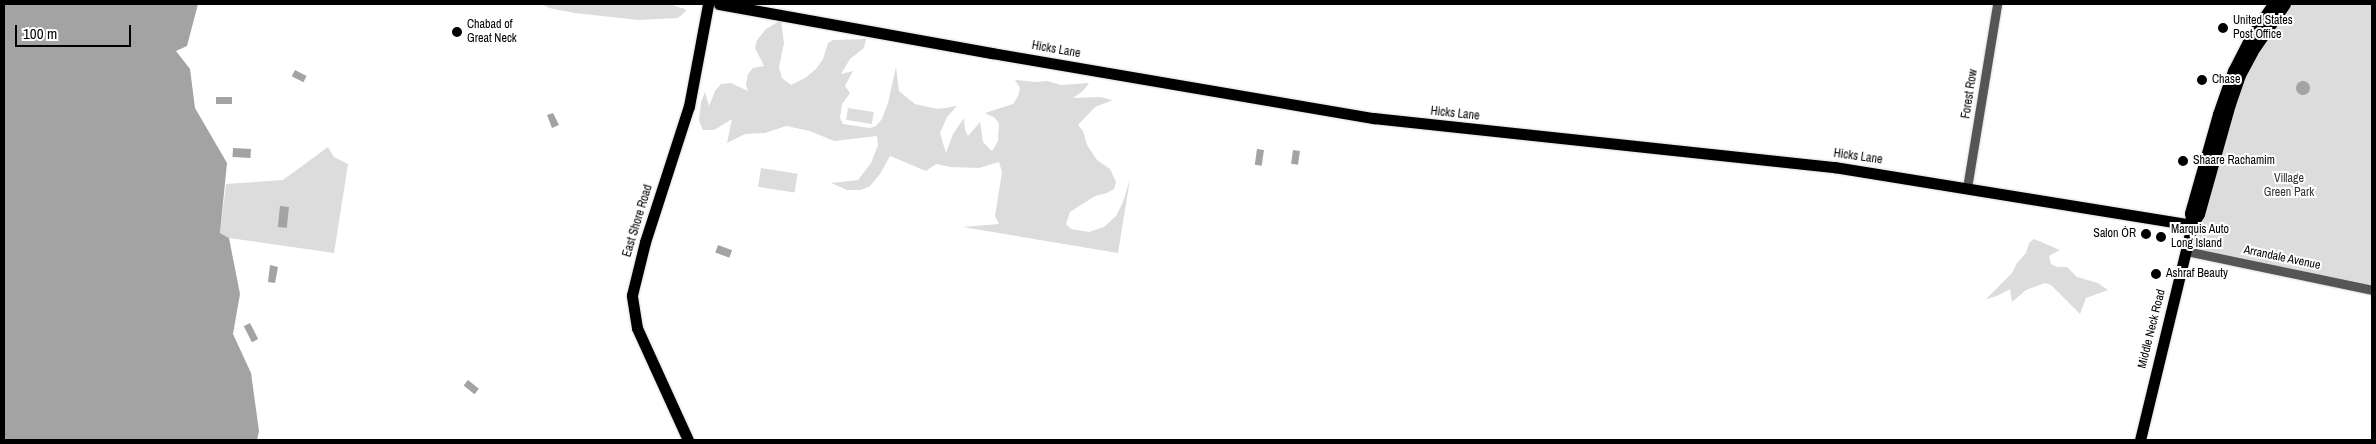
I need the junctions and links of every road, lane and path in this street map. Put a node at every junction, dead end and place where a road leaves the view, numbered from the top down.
1 (708, 4) edge
2 (719, 4) edge
3 (1997, 4) edge
4 (2273, 4) edge
5 (2284, 4) edge
6 (1967, 188) junction
7 (2192, 225) junction
8 (2186, 251) junction
9 (2372, 290) edge
10 (688, 440) edge
11 (2140, 440) edge

1 - 10 main road, East Shore Road
2 - 6 main road, Hicks Lane
3 - 6 street, Forest Row
4 - 7 main road, Middle Neck Road
5 - 7 main road, Middle Neck Road
6 - 7 main road, Hicks Lane
7 - 8 main road, Middle Neck Road
8 - 9 street, Arrandale Avenue
8 - 11 main road, Middle Neck Road

